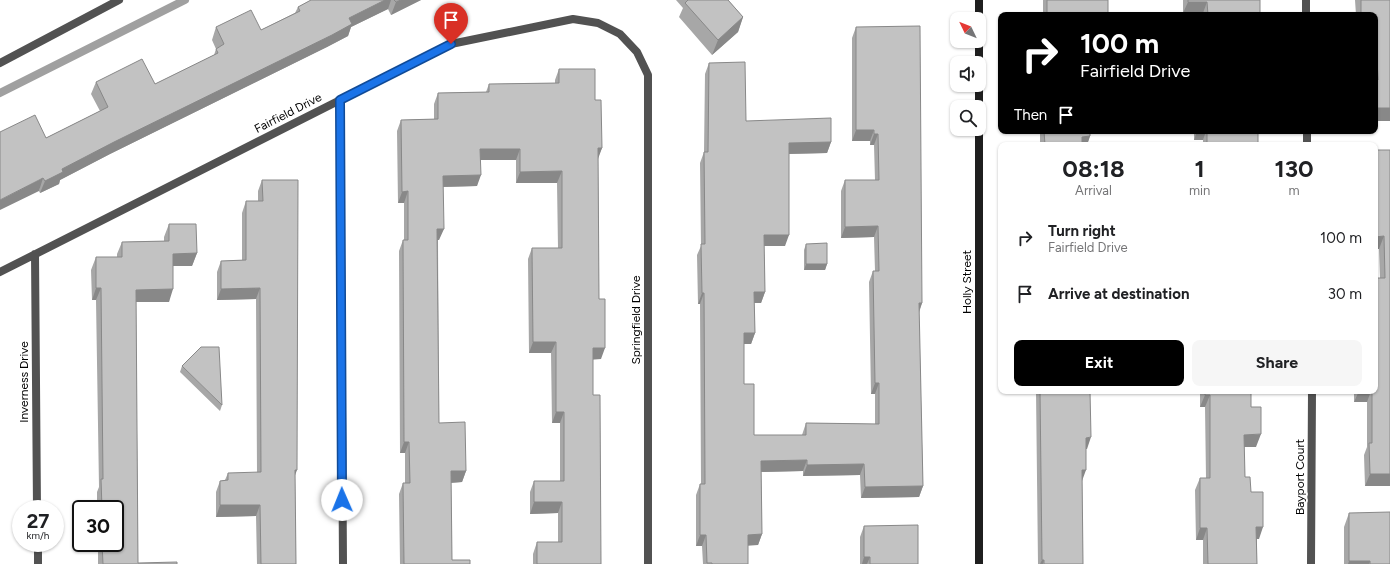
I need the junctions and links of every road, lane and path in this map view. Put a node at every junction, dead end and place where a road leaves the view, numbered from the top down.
1 (120, 0) edge
2 (979, 0) edge
3 (1306, 0) edge
4 (1306, 12) edge
5 (0, 63) edge
6 (648, 76) joint
7 (340, 100) junction
8 (35, 254) junction
9 (0, 272) edge
10 (1312, 394) edge
11 (38, 500) edge
12 (38, 552) edge
13 (38, 564) edge
14 (343, 564) edge
15 (648, 564) edge
16 (979, 564) edge
17 (1311, 564) edge

1 - 5 street
2 - 16 main road, Holly Street
3 - 4 street
6 - 7 street, Fairfield Drive
6 - 15 street, Springfield Drive
7 - 8 street, Fairfield Drive
7 - 14 street
8 - 9 street, Fairfield Drive
8 - 11 street, Inverness Drive
10 - 17 street, Bayport Court
12 - 13 street

